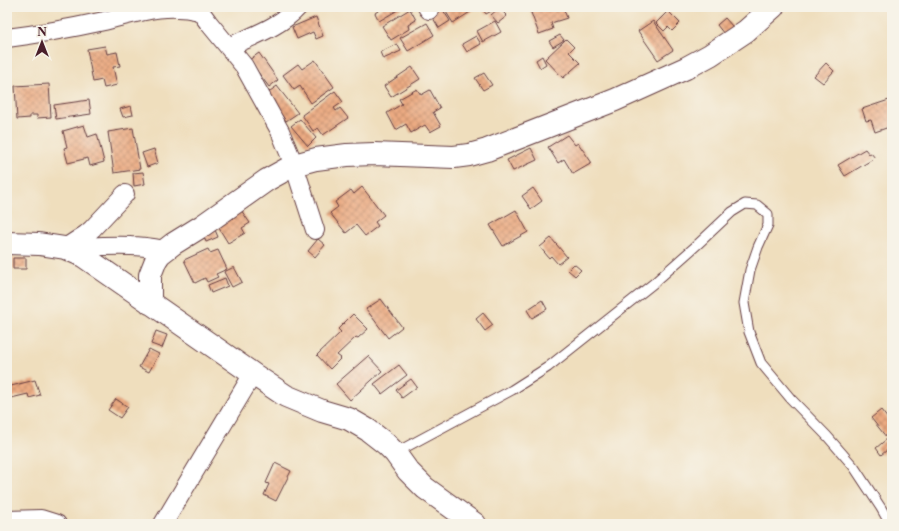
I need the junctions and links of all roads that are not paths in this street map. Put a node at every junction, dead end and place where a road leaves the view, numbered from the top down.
1 (298, 7) edge
2 (773, 7) edge
3 (154, 8) edge
4 (199, 9) edge
5 (7, 38) edge
6 (229, 47) junction
7 (294, 165) junction
8 (125, 194) dead end
9 (315, 230) dead end
10 (7, 243) edge
11 (65, 248) junction
12 (165, 250) junction
13 (150, 304) junction
14 (253, 374) junction
15 (395, 453) junction
16 (7, 520) edge
17 (57, 524) edge
18 (163, 524) edge
19 (475, 524) edge
20 (890, 524) edge

1 - 6 street
2 - 7 street
3 - 4 street
3 - 5 street
4 - 6 street
6 - 7 street
7 - 9 street
7 - 12 street
8 - 11 street
10 - 11 street
11 - 12 street
11 - 13 street
12 - 13 street
13 - 14 street
14 - 15 street
14 - 18 street
15 - 19 street
15 - 20 lane
16 - 17 street

